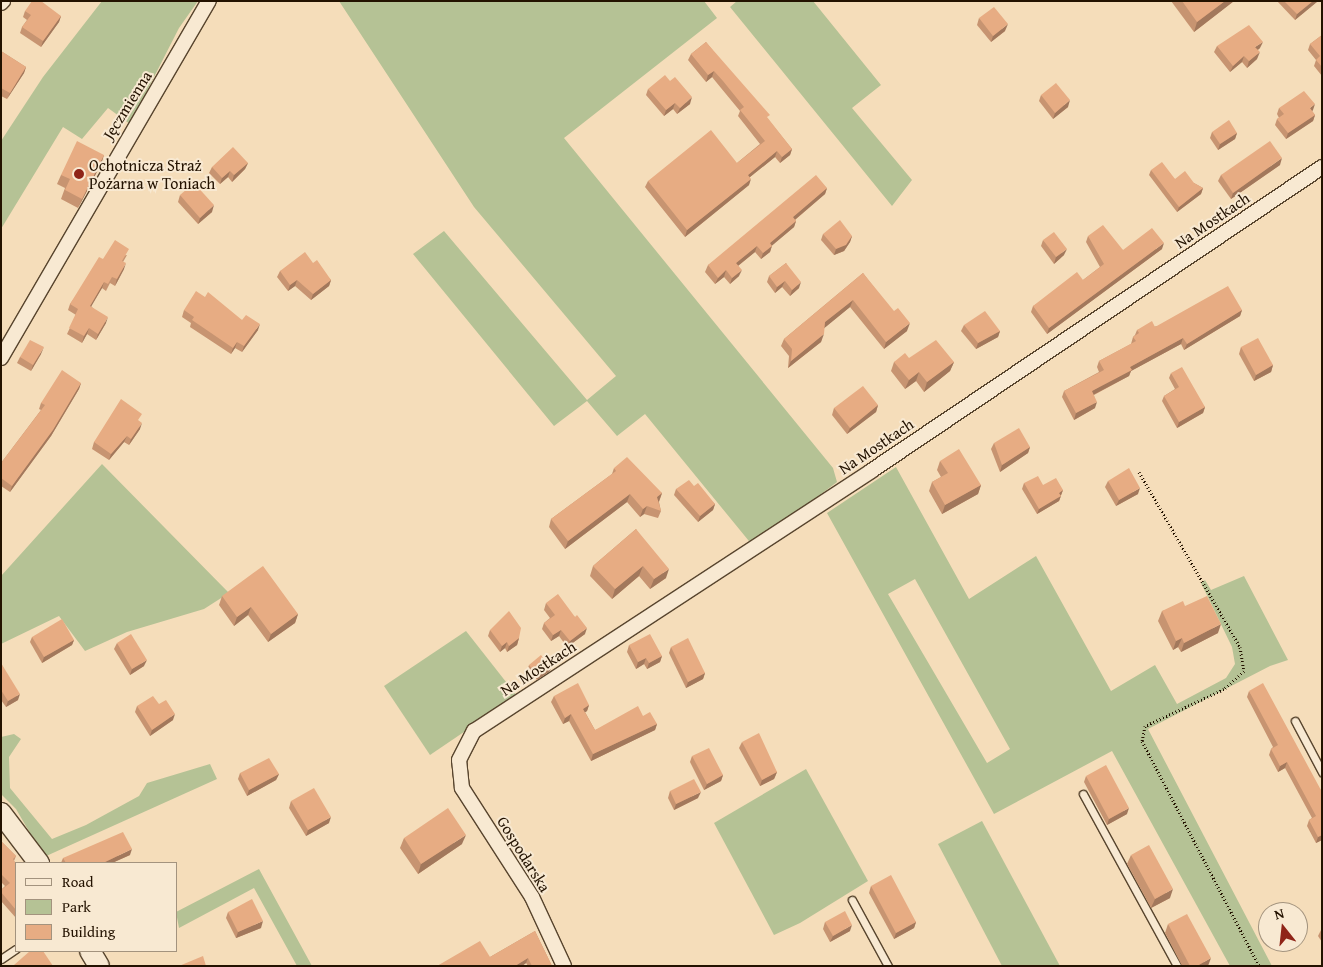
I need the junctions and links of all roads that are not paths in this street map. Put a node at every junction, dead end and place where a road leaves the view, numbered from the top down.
1 (208, 1) edge
2 (1322, 167) edge
3 (1, 358) edge
4 (1295, 721) dead end
5 (459, 760) joint
6 (1322, 772) edge
7 (1083, 794) dead end
8 (1, 813) edge
9 (38, 862) edge
10 (852, 900) dead end
11 (15, 950) edge
12 (91, 952) edge
13 (1, 959) edge
14 (99, 966) edge
15 (564, 966) edge
16 (888, 966) edge
17 (1177, 966) edge

1 - 3 street, Jęczmienna
2 - 5 street, Na Mostkach
4 - 6 lane
5 - 15 street, Gospodarska
7 - 17 lane
8 - 9 street
10 - 16 lane
11 - 13 lane
12 - 14 street

